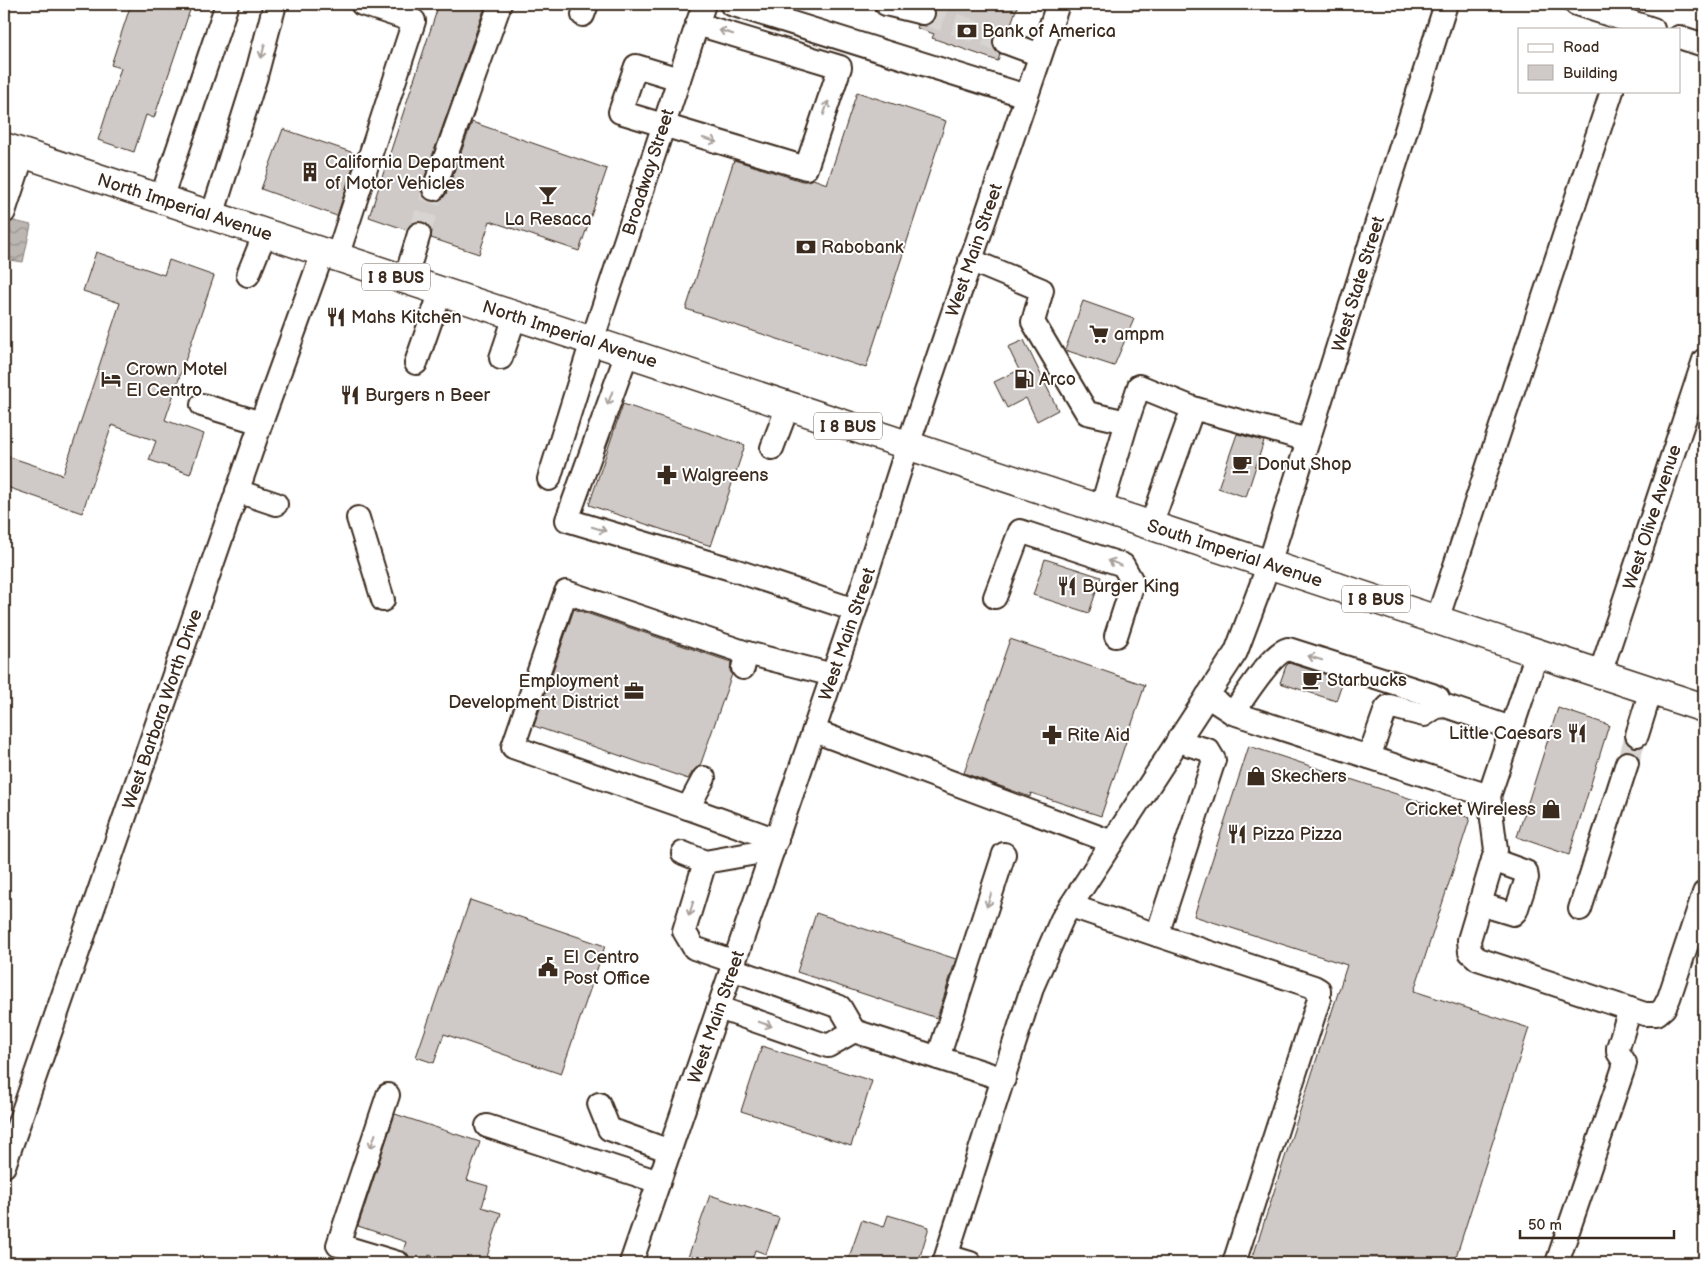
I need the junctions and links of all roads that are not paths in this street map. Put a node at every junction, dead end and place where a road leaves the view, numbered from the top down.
1 (227, 4) edge
2 (275, 4) edge
3 (362, 4) edge
4 (500, 4) edge
5 (730, 4) edge
6 (886, 4) edge
7 (1058, 4) edge
8 (1446, 4) edge
9 (1576, 4) edge
10 (923, 13) tunnel mouth
11 (700, 14) edge
12 (1640, 21) edge
13 (1680, 37) edge
14 (1005, 42) tunnel mouth
15 (1704, 45) edge
16 (1040, 55) junction
17 (679, 79) junction
18 (1612, 92) edge
19 (1026, 96) junction
20 (663, 126) junction
21 (14, 151) edge
22 (434, 189) tunnel mouth
23 (161, 199) junction
24 (4, 212) edge
25 (212, 216) junction
26 (265, 233) junction
27 (420, 234) tunnel mouth
28 (330, 255) junction
29 (970, 260) junction
30 (248, 275) dead end
31 (405, 280) junction
32 (441, 291) junction
33 (515, 316) junction
34 (592, 341) junction
35 (627, 353) junction
36 (501, 358) dead end
37 (1704, 360) edge
38 (416, 364) dead end
39 (202, 405) dead end
40 (788, 406) junction
41 (1193, 408) junction
42 (1127, 422) junction
43 (261, 423) junction
44 (1308, 440) junction
45 (908, 445) junction
46 (772, 448) dead end
47 (549, 478) dead end
48 (237, 491) junction
49 (276, 504) dead end
50 (1100, 509) junction
51 (358, 517) dead end
52 (1151, 525) junction
53 (1269, 564) junction
54 (995, 597) dead end
55 (383, 600) dead end
56 (856, 610) junction
57 (1437, 620) junction
58 (1116, 636) dead end
59 (1537, 653) junction
60 (1600, 674) junction
61 (833, 675) junction
62 (1651, 690) junction
63 (1207, 696) junction
64 (1440, 705) junction
65 (1704, 708) edge
66 (1233, 713) junction
67 (1511, 728) junction
68 (814, 731) junction
69 (1637, 735) tunnel mouth
70 (1179, 738) junction
71 (1370, 757) junction
72 (1627, 763) tunnel mouth
73 (704, 778) dead end
74 (1490, 796) junction
75 (688, 808) junction
76 (1112, 842) junction
77 (775, 845) junction
78 (683, 854) dead end
79 (1004, 854) dead end
80 (1493, 860) junction
81 (705, 862) junction
82 (1704, 892) edge
83 (1480, 904) junction
84 (1071, 906) junction
85 (1580, 909) dead end
86 (1157, 935) junction
87 (734, 965) junction
88 (719, 1008) junction
89 (1630, 1009) junction
90 (854, 1031) junction
91 (938, 1058) junction
92 (1004, 1079) junction
93 (388, 1095) dead end
94 (599, 1104) dead end
95 (487, 1126) dead end
96 (670, 1151) junction
97 (4, 1166) edge
98 (659, 1182) junction
99 (946, 1259) edge
100 (398, 1263) edge
101 (631, 1263) edge
102 (970, 1263) edge
103 (1234, 1263) edge
104 (1558, 1263) edge

1 - 23 street
2 -> 25 street
3 - 28 street, West Barbara Worth Drive
4 - 22 street
5 - 19 street
6 - 10 street
7 - 16 street, West Main Street
8 - 44 street, West State Street
9 - 12 street
11 - 17 street, Broadway Street
20 -> 11 street
13 - 15 street
14 - 16 street
16 - 19 street, West Main Street
17 - 20 street, Broadway Street
17 - 20 street
18 - 57 street
19 - 29 street, West Main Street
20 - 34 street, Broadway Street
21 - 23 highway, North Imperial Avenue / I 8 BUS
21 - 24 street
23 - 25 highway, North Imperial Avenue / I 8 BUS
25 - 26 highway, North Imperial Avenue / I 8 BUS
26 - 28 highway, North Imperial Avenue / I 8 BUS
26 - 30 street
27 - 31 street
28 - 31 highway, North Imperial Avenue / I 8 BUS
28 - 43 street, West Barbara Worth Drive
29 - 42 street
29 - 45 street, West Main Street
31 - 32 highway, North Imperial Avenue / I 8 BUS
32 - 33 highway, North Imperial Avenue / I 8 BUS
32 - 38 street
33 - 34 highway, North Imperial Avenue / I 8 BUS
33 - 36 street
34 - 35 highway, North Imperial Avenue / I 8 BUS
34 - 47 street, Broadway Street
35 - 40 highway, North Imperial Avenue / I 8 BUS
35 -> 56 street
37 - 60 street, West Olive Avenue
39 - 43 street
40 - 45 highway, North Imperial Avenue / I 8 BUS
40 - 46 street
41 - 42 street
41 - 44 street
41 - 52 street
42 - 50 street
43 - 48 street, West Barbara Worth Drive
44 - 53 street, West State Street
45 - 50 highway, South Imperial Avenue / I 8 BUS
45 - 56 street, West Main Street
48 - 49 street
48 - 97 street, West Barbara Worth Drive
50 - 52 highway, South Imperial Avenue / I 8 BUS
51 - 55 street
52 - 53 highway, South Imperial Avenue / I 8 BUS
53 - 57 highway, South Imperial Avenue / I 8 BUS
53 - 63 street, West State Street
58 -> 54 street
56 - 61 street, West Main Street
57 - 59 highway, South Imperial Avenue / I 8 BUS
59 - 60 highway, South Imperial Avenue / I 8 BUS
59 - 67 street
60 - 62 highway, South Imperial Avenue / I 8 BUS
61 - 68 street, West Main Street
61 - 75 street
62 - 65 highway, South Imperial Avenue / I 8 BUS
62 - 69 street
63 - 66 street
63 - 70 street, West State Street
64 -> 66 street
64 - 67 street
64 - 71 street
66 - 71 street
67 - 74 street
68 - 76 street
68 - 77 street, West Main Street
70 - 76 street, West State Street
70 - 86 street
71 - 74 street
72 - 85 street
73 - 75 street
74 - 80 street
75 - 77 street
76 - 84 street, West State Street
77 - 81 street
77 - 87 street, West Main Street
78 - 81 street
79 -> 91 street
80 - 83 street
80 - 83 street
81 -> 87 street
82 - 89 street
83 - 89 street
84 - 86 street
84 - 92 street, West State Street
86 - 103 street
87 - 88 street, West Main Street
87 - 90 street
88 -> 90 street
88 - 96 street, West Main Street
89 - 104 street
90 - 91 street
91 - 92 street
92 - 99 street, West State Street
93 -> 100 street
94 - 96 street
95 - 98 street
96 - 98 street, West Main Street
98 - 101 street, West Main Street
99 - 102 street

